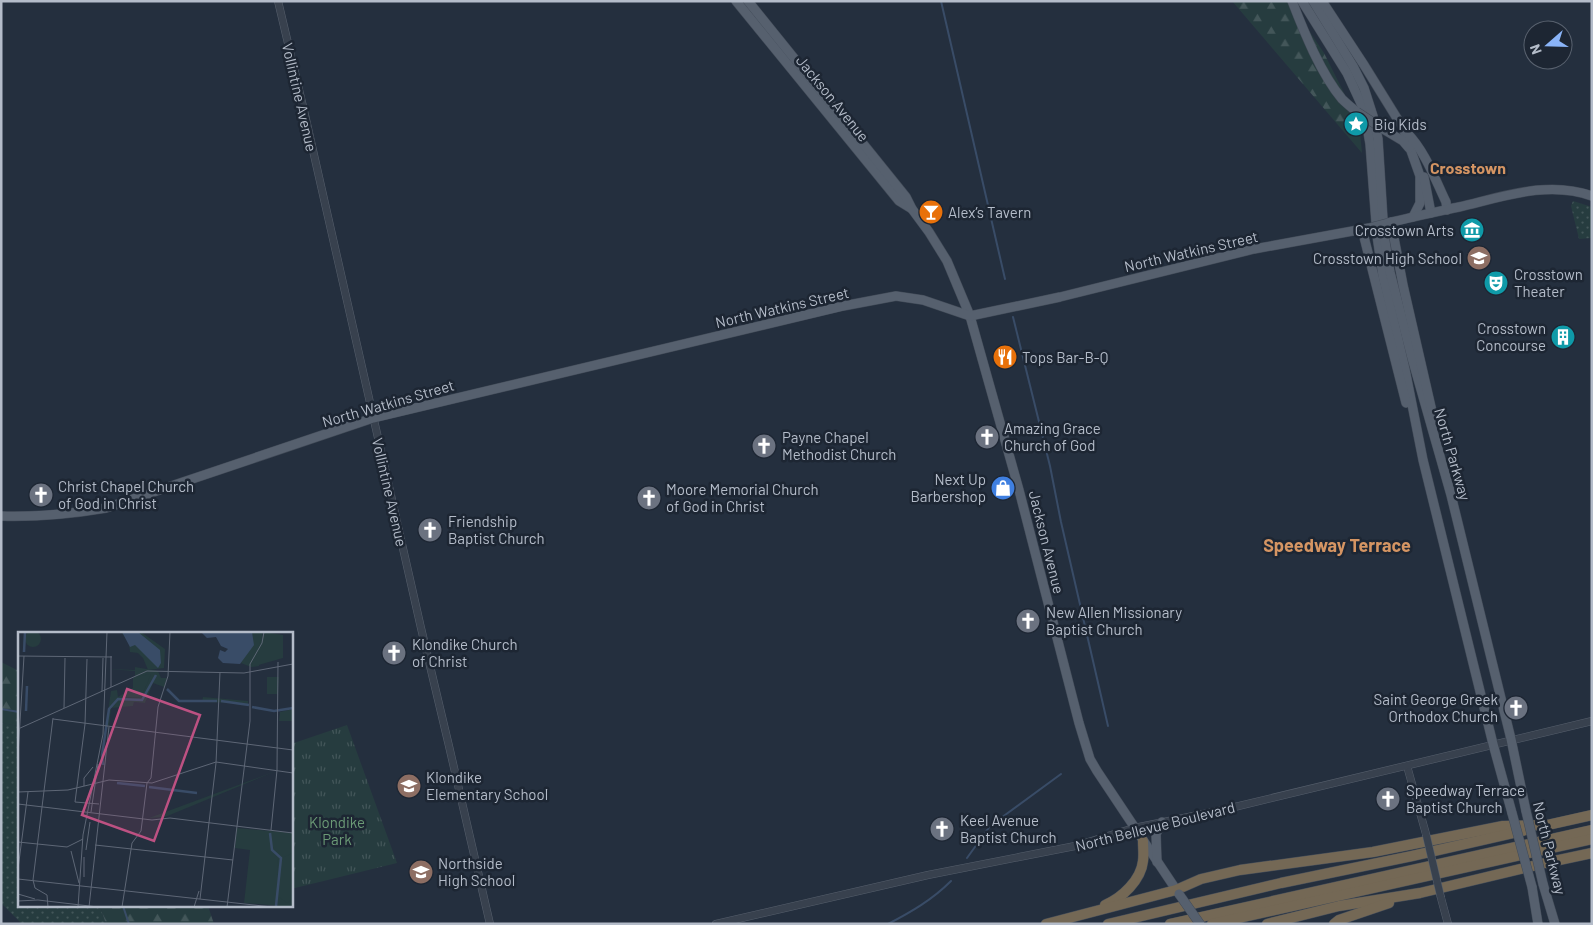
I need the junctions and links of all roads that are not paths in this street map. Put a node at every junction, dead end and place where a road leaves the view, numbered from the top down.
1 (278, 1) edge
2 (736, 1) edge
3 (748, 1) edge
4 (1292, 1) edge
5 (1302, 1) edge
6 (1313, 1) edge
7 (1322, 1) edge
8 (1403, 128) junction
9 (1412, 151) junction
10 (1592, 196) edge
11 (912, 210) junction
12 (1446, 210) junction
13 (1431, 213) junction
14 (1413, 217) junction
15 (1401, 220) junction
16 (1389, 223) junction
17 (1366, 228) junction
18 (1397, 254) junction
19 (970, 316) junction
20 (373, 418) junction
21 (1441, 457) junction
22 (1423, 460) junction
23 (1, 516) edge
24 (1592, 720) edge
25 (1511, 739) junction
26 (1493, 744) junction
27 (1408, 766) junction
28 (1592, 815) edge
29 (1162, 822) junction
30 (1548, 825) junction
31 (1134, 828) junction
32 (1592, 830) edge
33 (1592, 839) edge
34 (1143, 841) junction
35 (1592, 854) edge
36 (1157, 862) junction
37 (1178, 892) junction
38 (1420, 892) junction
39 (1076, 916) junction
40 (490, 924) edge
41 (716, 924) edge
42 (1046, 924) edge
43 (1108, 924) edge
44 (1170, 924) edge
45 (1200, 924) edge
46 (1212, 924) edge
47 (1267, 924) edge
48 (1334, 924) edge
49 (1448, 924) edge
50 (1538, 924) edge
51 (1555, 924) edge

1 - 20 street, Vollintine Avenue
2 - 11 main road, Jackson Avenue
3 - 11 main road, Jackson Avenue
4 - 9 main road, bridge
5 - 22 main road, North Parkway
6 - 21 main road, North Parkway
7 - 8 main road
8 - 9 main road
8 - 12 main road
9 - 13 main road
9 - 14 main road
10 - 12 main road, North Watkins Street
11 - 19 main road, Jackson Avenue
12 - 13 main road, North Watkins Street
13 - 14 main road, North Watkins Street
14 - 15 main road, North Watkins Street
15 - 16 main road, North Watkins Street
15 - 18 main road
16 - 17 main road, North Watkins Street, bridge
16 - 18 main road
17 - 19 main road, North Watkins Street
17 - 22 main road
18 - 21 main road
19 - 20 main road, North Watkins Street
19 - 31 main road, Jackson Avenue
20 - 23 main road, North Watkins Street
20 - 40 street, Vollintine Avenue
21 - 25 main road, North Parkway
22 - 26 main road, North Parkway
24 - 25 street, North Bellevue Boulevard
25 - 26 street, North Bellevue Boulevard
25 - 51 main road, North Parkway, bridge
26 - 27 street, North Bellevue Boulevard
26 - 50 main road, North Parkway, bridge
27 - 29 street, North Bellevue Boulevard
27 - 49 street, bridge
28 - 30 highway
29 - 31 street, North Bellevue Boulevard
29 - 36 main road
30 - 37 highway
30 - 43 highway
31 - 34 main road, Jackson Avenue
31 - 41 street, North Bellevue Boulevard
32 - 44 highway
33 - 46 highway
34 - 36 main road, Jackson Avenue
34 - 39 highway
35 - 38 highway
36 - 37 main road, Jackson Avenue
37 - 39 highway
37 - 45 main road, Jackson Avenue, bridge
38 - 47 highway
38 - 48 highway
39 - 42 highway

